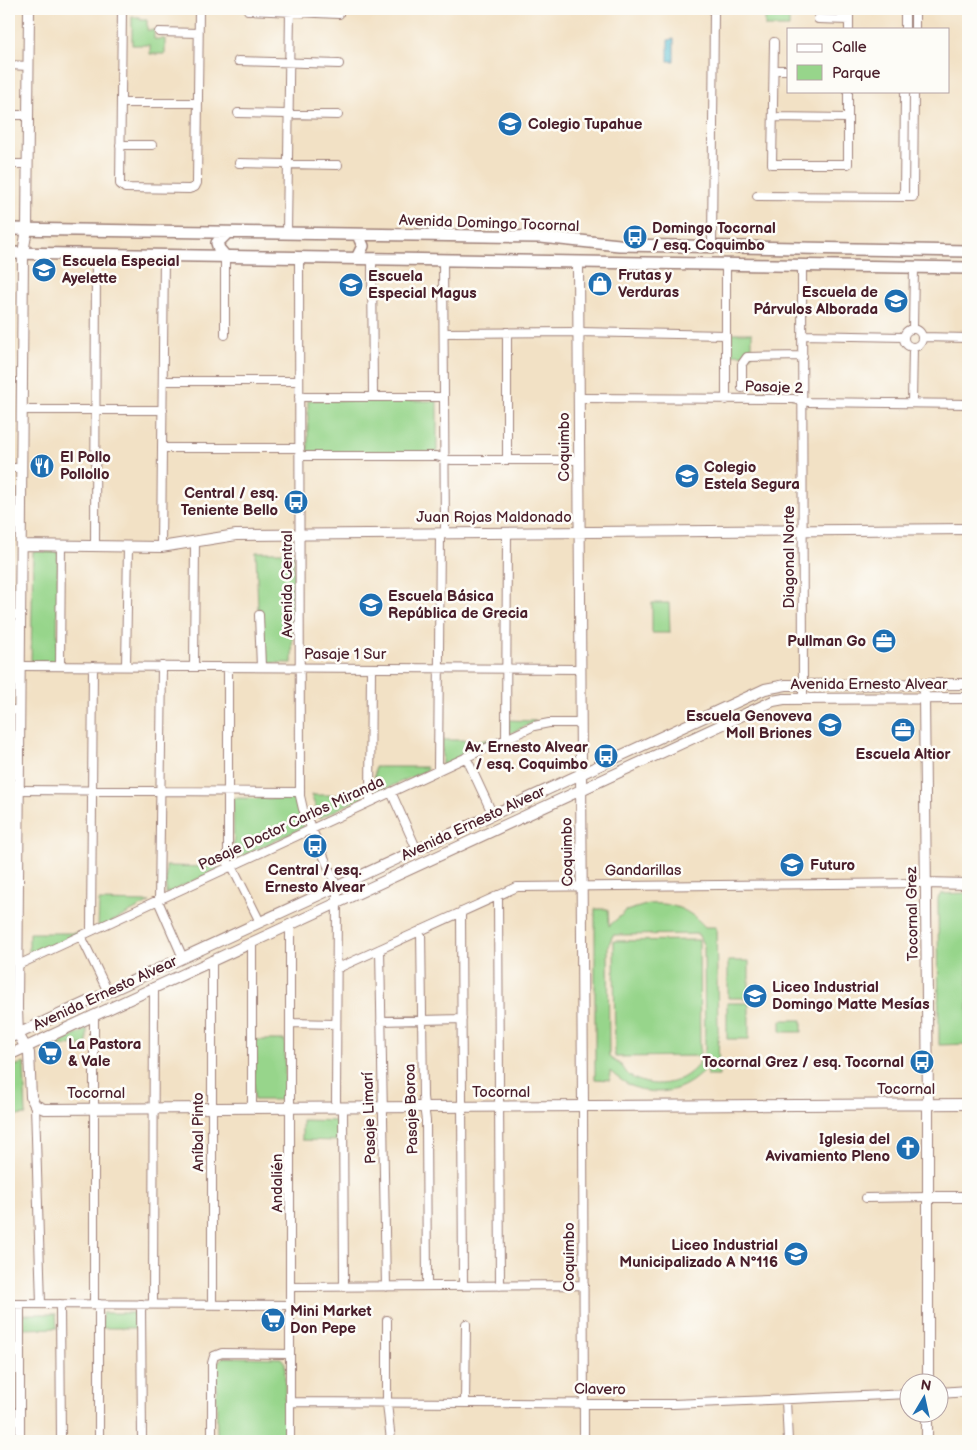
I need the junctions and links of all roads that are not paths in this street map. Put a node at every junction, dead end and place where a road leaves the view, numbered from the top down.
1 (29, 9) edge
2 (122, 9) edge
3 (198, 9) edge
4 (714, 9) edge
5 (849, 9) edge
6 (905, 9) edge
7 (915, 9) edge
8 (248, 10) edge
9 (290, 10) edge
10 (339, 14) dead end
11 (818, 19) dead end
12 (849, 20) junction
13 (849, 28) edge
14 (905, 28) edge
15 (915, 28) edge
16 (159, 32) dead end
17 (198, 33) junction
18 (774, 42) dead end
19 (238, 61) dead end
20 (290, 62) junction
21 (339, 64) dead end
22 (9, 65) edge
23 (28, 66) junction
24 (774, 70) junction
25 (787, 70) edge
26 (848, 92) edge
27 (905, 92) edge
28 (914, 92) edge
29 (121, 103) junction
30 (198, 103) junction
31 (238, 113) dead end
32 (289, 113) junction
33 (9, 115) edge
34 (28, 115) junction
35 (338, 115) dead end
36 (773, 117) junction
37 (848, 118) junction
38 (120, 145) junction
39 (152, 145) dead end
40 (239, 163) dead end
41 (9, 164) edge
42 (27, 164) junction
43 (288, 164) junction
44 (338, 165) dead end
45 (757, 196) dead end
46 (904, 197) junction
47 (9, 229) edge
48 (27, 229) junction
49 (227, 232) junction
50 (287, 233) junction
51 (358, 234) junction
52 (712, 246) junction
53 (757, 247) junction
54 (773, 247) junction
55 (878, 249) junction
56 (968, 251) edge
57 (9, 253) edge
58 (23, 253) junction
59 (96, 254) junction
60 (164, 255) junction
61 (225, 256) junction
62 (298, 257) junction
63 (357, 258) junction
64 (372, 258) junction
65 (443, 260) junction
66 (578, 262) junction
67 (726, 264) junction
68 (756, 265) junction
69 (773, 265) junction
70 (802, 266) junction
71 (878, 267) junction
72 (914, 267) junction
73 (968, 268) edge
74 (913, 329) junction
75 (507, 332) junction
76 (578, 332) junction
77 (444, 333) junction
78 (225, 334) dead end
79 (726, 335) junction
80 (802, 335) junction
81 (904, 337) junction
82 (922, 337) junction
83 (968, 338) edge
84 (913, 346) junction
85 (802, 356) junction
86 (299, 380) junction
87 (163, 381) junction
88 (742, 388) dead end
89 (300, 397) junction
90 (373, 397) junction
91 (444, 397) junction
92 (579, 398) junction
93 (726, 400) junction
94 (803, 400) junction
95 (912, 403) junction
96 (968, 404) edge
97 (22, 410) junction
98 (95, 410) junction
99 (163, 410) junction
100 (162, 448) junction
101 (300, 452) junction
102 (444, 458) junction
103 (507, 460) junction
104 (579, 460) junction
105 (9, 468) edge
106 (21, 468) junction
107 (968, 529) edge
108 (803, 530) junction
109 (507, 532) junction
110 (580, 532) junction
111 (442, 533) junction
112 (300, 534) junction
113 (196, 542) junction
114 (21, 545) junction
115 (61, 545) junction
116 (94, 546) junction
117 (128, 546) junction
118 (161, 547) junction
119 (9, 615) edge
120 (20, 615) junction
121 (260, 615) dead end
122 (20, 666) junction
123 (60, 666) junction
124 (93, 666) junction
125 (126, 666) junction
126 (162, 666) junction
127 (194, 666) junction
128 (228, 667) junction
129 (261, 667) junction
130 (300, 667) junction
131 (371, 668) junction
132 (438, 668) junction
133 (506, 668) junction
134 (580, 669) junction
135 (924, 684) junction
136 (968, 684) edge
137 (803, 685) junction
138 (765, 689) junction
139 (924, 698) junction
140 (968, 698) edge
141 (803, 699) junction
142 (769, 703) junction
143 (14, 710) edge
144 (581, 724) junction
145 (506, 739) junction
146 (14, 745) edge
147 (466, 757) junction
148 (438, 771) junction
149 (581, 774) junction
150 (581, 789) junction
151 (19, 790) junction
152 (92, 790) junction
153 (160, 791) junction
154 (228, 792) junction
155 (300, 792) junction
156 (391, 792) junction
157 (370, 802) junction
158 (493, 815) junction
159 (14, 816) edge
160 (312, 829) junction
161 (417, 850) junction
162 (230, 867) junction
163 (926, 883) junction
164 (968, 884) edge
165 (582, 886) junction
166 (337, 887) junction
167 (498, 895) junction
168 (159, 900) junction
169 (336, 903) junction
170 (461, 912) junction
171 (260, 922) junction
172 (290, 924) junction
173 (421, 930) junction
174 (91, 931) junction
175 (81, 936) junction
176 (252, 942) junction
177 (13, 949) edge
178 (380, 949) junction
179 (183, 958) junction
180 (212, 960) junction
181 (18, 966) junction
182 (336, 970) junction
183 (154, 987) junction
184 (108, 992) junction
185 (13, 1008) edge
186 (94, 1015) junction
187 (462, 1019) junction
188 (422, 1020) junction
189 (381, 1021) junction
190 (290, 1023) junction
191 (336, 1024) junction
192 (13, 1036) edge
193 (26, 1046) junction
194 (9, 1055) edge
195 (928, 1104) junction
196 (968, 1104) edge
197 (35, 1105) junction
198 (583, 1106) junction
199 (339, 1107) junction
200 (383, 1107) junction
201 (424, 1107) junction
202 (463, 1107) junction
203 (499, 1107) junction
204 (94, 1108) junction
205 (153, 1108) junction
206 (212, 1108) junction
207 (252, 1108) junction
208 (290, 1108) junction
209 (968, 1196) edge
210 (928, 1197) junction
211 (866, 1198) dead end
212 (584, 1285) junction
213 (427, 1286) junction
214 (463, 1286) junction
215 (500, 1286) junction
216 (290, 1287) junction
217 (344, 1287) junction
218 (386, 1287) junction
219 (9, 1304) edge
220 (20, 1304) junction
221 (41, 1304) junction
222 (60, 1304) junction
223 (96, 1304) junction
224 (141, 1304) junction
225 (153, 1304) junction
226 (212, 1304) junction
227 (290, 1305) junction
228 (387, 1320) dead end
229 (466, 1324) dead end
230 (290, 1354) junction
231 (928, 1372) edge
232 (968, 1391) edge
233 (950, 1392) edge
234 (900, 1394) edge
235 (786, 1400) junction
236 (290, 1402) junction
237 (387, 1402) junction
238 (465, 1403) junction
239 (584, 1404) junction
240 (928, 1422) edge
241 (20, 1441) edge
242 (62, 1441) edge
243 (100, 1441) edge
244 (142, 1441) edge
245 (212, 1441) edge
246 (290, 1441) edge
247 (390, 1441) edge
248 (584, 1441) edge
249 (788, 1441) edge
250 (927, 1441) edge

1 - 23 street
2 - 29 street
3 - 17 street
4 - 52 street
5 - 12 street
6 - 14 street
7 - 15 street
8 - 9 street
9 - 10 street
9 - 20 street
11 - 12 street
12 - 13 street
16 - 17 street
17 - 30 street
18 - 24 street
19 - 20 street
20 - 21 street
20 - 32 street
22 - 23 street
23 - 34 street
24 - 25 street
24 - 36 street
26 - 37 street
27 - 46 street
28 - 46 street
29 - 30 street
29 - 38 street
30 - 38 street
31 - 32 street
32 - 35 street
32 - 43 street
33 - 34 street
34 - 42 street
36 - 37 street
36 - 37 street
38 - 39 street
40 - 43 street
41 - 42 street
42 - 48 street
43 - 44 street
43 - 50 street
45 - 46 street
47 - 48 main road, Avenida Domingo Tocornal
48 - 49 main road, Avenida Domingo Tocornal
48 - 58 street
49 - 50 main road, Avenida Domingo Tocornal
49 - 61 main road
50 - 51 main road, Avenida Domingo Tocornal
51 - 52 main road, Avenida Domingo Tocornal
51 - 63 main road
52 - 53 main road, Avenida Domingo Tocornal
53 - 54 main road, Avenida Domingo Tocornal
53 - 68 main road
54 - 55 main road, Avenida Domingo Tocornal
54 - 69 main road
55 - 56 main road, Avenida Domingo Tocornal
55 - 71 main road
57 - 58 main road
58 - 59 main road
58 - 97 street
59 - 60 main road
59 - 98 street
60 - 61 main road
60 - 87 street
61 - 62 main road
61 - 78 street
62 - 63 main road
62 - 86 street, Avenida Central
63 - 64 main road
64 - 65 main road
64 - 90 street
65 - 66 main road
65 - 77 street
66 - 67 main road
66 - 76 street, Coquimbo
67 - 68 main road
67 - 79 street
68 - 69 main road
69 - 70 main road
70 - 71 main road
70 - 80 street, Diagonal Norte
71 - 72 main road
72 - 73 main road
72 - 74 street
74 - 81 street
74 - 82 street
75 - 76 street
75 - 77 street
75 - 103 street
76 - 79 street
76 - 92 street, Coquimbo
77 - 91 street
79 - 93 street
80 - 81 street
80 - 85 street, Diagonal Norte
81 - 84 street
82 - 83 street
82 - 84 street
84 - 95 street
85 - 88 street
85 - 94 street, Diagonal Norte
86 - 87 street
86 - 89 street, Avenida Central
87 - 99 street
89 - 90 street
89 - 101 street, Avenida Central
90 - 91 street
91 - 102 street
92 - 93 street, Pasaje 2
92 - 104 street, Coquimbo
93 - 94 street, Pasaje 2
94 - 95 street, Pasaje 2
94 - 108 street, Diagonal Norte
95 - 96 street, Pasaje 2
97 - 98 street
97 - 106 street
98 - 99 street
98 - 116 street
99 - 100 street
100 - 101 street
100 - 118 street
101 - 102 street
101 - 112 street, Avenida Central
102 - 103 street
102 - 111 street
103 - 104 street
104 - 110 street, Coquimbo
105 - 106 street
106 - 114 street
107 - 108 street, Juan Rojas Maldonado
108 - 110 street, Juan Rojas Maldonado
108 - 137 street, Diagonal Norte
109 - 110 street, Juan Rojas Maldonado
109 - 111 street, Juan Rojas Maldonado
109 - 133 street
110 - 134 street, Coquimbo
111 - 112 street, Juan Rojas Maldonado
111 - 132 street
112 - 113 street, Juan Rojas Maldonado
112 - 130 street, Avenida Central
113 - 118 street, Juan Rojas Maldonado
113 - 127 street
114 - 115 street, Juan Rojas Maldonado
114 - 120 street
115 - 116 street, Juan Rojas Maldonado
115 - 123 street
116 - 117 street, Juan Rojas Maldonado
117 - 118 street, Juan Rojas Maldonado
117 - 125 street
119 - 120 street
120 - 122 street
121 - 129 street
122 - 123 street, Pasaje 1 Sur
122 - 143 street
123 - 124 street, Pasaje 1 Sur
124 - 125 street, Pasaje 1 Sur
124 - 152 street
125 - 126 street, Pasaje 1 Sur
126 - 127 street, Pasaje 1 Sur
126 - 153 street
127 - 128 street, Pasaje 1 Sur
128 - 129 street, Pasaje 1 Sur
128 - 154 street
129 - 130 street, Pasaje 1 Sur
130 - 131 street, Pasaje 1 Sur
130 - 155 street, Avenida Central
131 - 132 street, Pasaje 1 Sur
131 - 157 street
132 - 133 street, Pasaje 1 Sur
132 - 148 street
133 - 134 street, Pasaje 1 Sur
133 - 145 street
134 - 144 street, Coquimbo
135 - 136 street, Avenida Ernesto Alvear
135 - 137 street, Avenida Ernesto Alvear
135 - 139 street, Tocornal Grez
137 - 138 street, Avenida Ernesto Alvear
137 - 141 street, Diagonal Norte
138 - 142 street
138 - 149 street, Avenida Ernesto Alvear
139 - 140 street, Avenida Ernesto Alvear
139 - 141 street, Avenida Ernesto Alvear
139 - 163 street, Tocornal Grez
141 - 142 street, Avenida Ernesto Alvear
142 - 150 street, Avenida Ernesto Alvear
143 - 146 street
144 - 145 street, Pasaje Doctor Carlos Miranda
144 - 149 street, Coquimbo
145 - 147 street, Pasaje Doctor Carlos Miranda
146 - 151 street
147 - 148 street, Pasaje Doctor Carlos Miranda
147 - 158 street
148 - 156 street, Pasaje Doctor Carlos Miranda
149 - 150 street, Coquimbo
149 - 158 street, Avenida Ernesto Alvear
150 - 165 street, Coquimbo
150 - 169 street, Avenida Ernesto Alvear
151 - 152 street
151 - 159 street
152 - 153 street
152 - 174 street
153 - 154 street
153 - 168 street
154 - 155 street
154 - 162 street
155 - 160 street, Avenida Central
156 - 157 street, Pasaje Doctor Carlos Miranda
156 - 161 street
157 - 160 street, Pasaje Doctor Carlos Miranda
158 - 161 street, Avenida Ernesto Alvear
159 - 177 street
160 - 162 street, Pasaje Doctor Carlos Miranda
160 - 166 street, Avenida Central
161 - 166 street, Avenida Ernesto Alvear
162 - 168 street, Pasaje Doctor Carlos Miranda
162 - 171 street
163 - 164 street, Gandarillas
163 - 165 street, Gandarillas
163 - 195 street, Tocornal Grez
165 - 167 street, Gandarillas
165 - 198 street, Coquimbo
166 - 169 street, Avenida Central
166 - 171 street, Avenida Ernesto Alvear
167 - 170 street, Gandarillas
167 - 203 street
168 - 174 street, Pasaje Doctor Carlos Miranda
168 - 179 street
169 - 172 street, Avenida Ernesto Alvear
169 - 182 street, Avenida Central
170 - 173 street, Gandarillas
170 - 187 street
171 - 179 street, Avenida Ernesto Alvear
172 - 176 street, Avenida Ernesto Alvear
172 - 190 street, Andalién
173 - 178 street, Gandarillas
173 - 188 street, Pasaje Boroa
174 - 175 street, Pasaje Doctor Carlos Miranda
175 - 181 street, Pasaje Doctor Carlos Miranda
175 - 184 street
176 - 180 street, Avenida Ernesto Alvear
176 - 207 street
177 - 181 street
178 - 182 street, Gandarillas
178 - 189 street, Pasaje Limarí
179 - 184 street, Avenida Ernesto Alvear
180 - 183 street, Avenida Ernesto Alvear
180 - 206 street, Aníbal Pinto
181 - 185 street
182 - 191 street, Avenida Central
183 - 186 street, Avenida Ernesto Alvear
183 - 205 street
184 - 192 street, Avenida Ernesto Alvear
185 - 192 street
186 - 193 street, Avenida Ernesto Alvear
186 - 204 street
187 - 188 street
187 - 202 street
188 - 189 street
188 - 201 street, Pasaje Boroa
189 - 200 street, Pasaje Limarí
190 - 191 street
190 - 208 street, Andalién
191 - 199 street, Avenida Central
192 - 193 street
193 - 194 street, Avenida Ernesto Alvear
193 - 197 street
195 - 196 street, Tocornal
195 - 198 street, Tocornal
195 - 210 street, Tocornal Grez
197 - 204 street, Tocornal
197 - 221 street
198 - 203 street, Tocornal
198 - 212 street, Coquimbo
199 - 200 street, Tocornal
199 - 208 street, Tocornal
199 - 217 street, Avenida Central
200 - 201 street, Tocornal
200 - 218 street, Pasaje Limarí
201 - 202 street, Tocornal
201 - 213 street, Pasaje Boroa
202 - 203 street, Tocornal
202 - 214 street
203 - 215 street
204 - 205 street, Tocornal
204 - 223 street
205 - 206 street, Tocornal
205 - 225 street
206 - 207 street, Tocornal
206 - 226 street, Aníbal Pinto
207 - 208 street, Tocornal
208 - 216 street, Andalién
209 - 210 street
210 - 211 street
210 - 231 street, Tocornal Grez
212 - 215 street
212 - 239 street, Coquimbo
213 - 214 street
213 - 218 street
214 - 215 street
216 - 217 street
216 - 227 street, Andalién
217 - 218 street
219 - 220 street
220 - 221 street
220 - 241 street
221 - 222 street
222 - 223 street
222 - 242 street
223 - 224 street
223 - 243 street
224 - 225 street
224 - 244 street
225 - 226 street
226 - 227 street
227 - 230 street, Andalién
228 - 237 street
229 - 238 street
230 - 236 street, Andalién
230 - 245 street
232 - 233 street
234 - 235 street, Clavero
235 - 239 street, Clavero
235 - 249 street
236 - 237 street, Clavero
236 - 246 street, Andalién
237 - 238 street, Clavero
237 - 247 street
238 - 239 street, Clavero
239 - 248 street, Coquimbo
240 - 250 street

